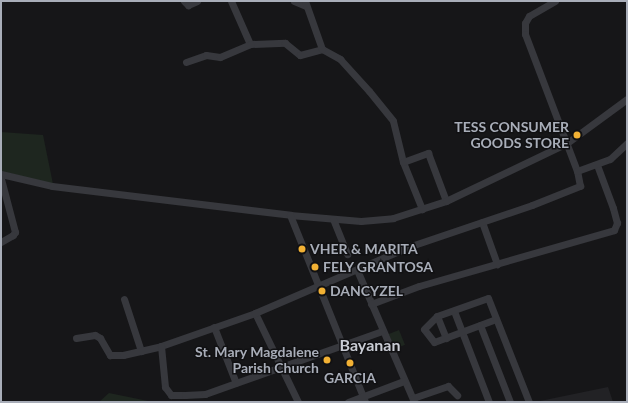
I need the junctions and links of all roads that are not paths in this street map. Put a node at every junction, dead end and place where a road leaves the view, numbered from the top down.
1 (184, 1) edge
2 (197, 1) edge
3 (231, 1) edge
4 (294, 1) edge
5 (555, 1) edge
6 (305, 4) edge
7 (250, 44) junction
8 (322, 49) junction
9 (186, 62) dead end
10 (627, 99) edge
11 (567, 143) junction
12 (627, 143) edge
13 (403, 162) junction
14 (597, 165) junction
15 (577, 171) junction
16 (1, 174) edge
17 (1, 179) edge
18 (446, 201) junction
19 (422, 209) junction
20 (290, 214) junction
21 (334, 218) junction
22 (482, 222) junction
23 (1, 242) edge
24 (347, 254) dead end
25 (497, 264) junction
26 (357, 270) junction
27 (318, 285) junction
28 (124, 299) dead end
29 (371, 304) junction
30 (454, 311) junction
31 (255, 313) junction
32 (438, 316) junction
33 (496, 319) junction
34 (480, 325) junction
35 (214, 327) junction
36 (382, 331) junction
37 (462, 332) junction
38 (76, 338) dead end
39 (446, 338) junction
40 (340, 344) junction
41 (161, 346) junction
42 (141, 351) junction
43 (282, 368) junction
44 (404, 381) junction
45 (236, 383) junction
46 (458, 395) dead end
47 (363, 400) edge
48 (413, 400) edge
49 (298, 402) edge
50 (348, 402) edge
51 (489, 402) edge
52 (510, 402) edge
53 (529, 402) edge

1 - 2 street
3 - 7 street
4 - 6 street
5 - 11 street
6 - 8 street
7 - 8 street
7 - 9 street
8 - 13 street
10 - 11 street
11 - 15 street
11 - 18 street
12 - 14 street
13 - 18 street
13 - 19 street
14 - 15 street
14 - 25 street
15 - 22 street
16 - 20 street
17 - 23 street
18 - 19 street
19 - 21 street
20 - 21 street
20 - 27 street
21 - 24 street
22 - 25 street
22 - 26 street
25 - 29 street
26 - 27 street
26 - 29 street
27 - 31 street
27 - 40 street
28 - 42 street
29 - 36 street
30 - 32 street
30 - 33 street
30 - 37 street
31 - 35 street
31 - 43 street
32 - 39 street
32 - 39 street
33 - 34 street
33 - 53 street
34 - 37 street
34 - 52 street
35 - 41 street
35 - 45 street
36 - 40 street
36 - 44 street
37 - 39 street
37 - 51 street
38 - 42 street
40 - 43 street
40 - 47 street
41 - 42 street
41 - 45 street
43 - 45 street
43 - 49 street
44 - 47 street
44 - 48 street
46 - 48 street
47 - 50 street

